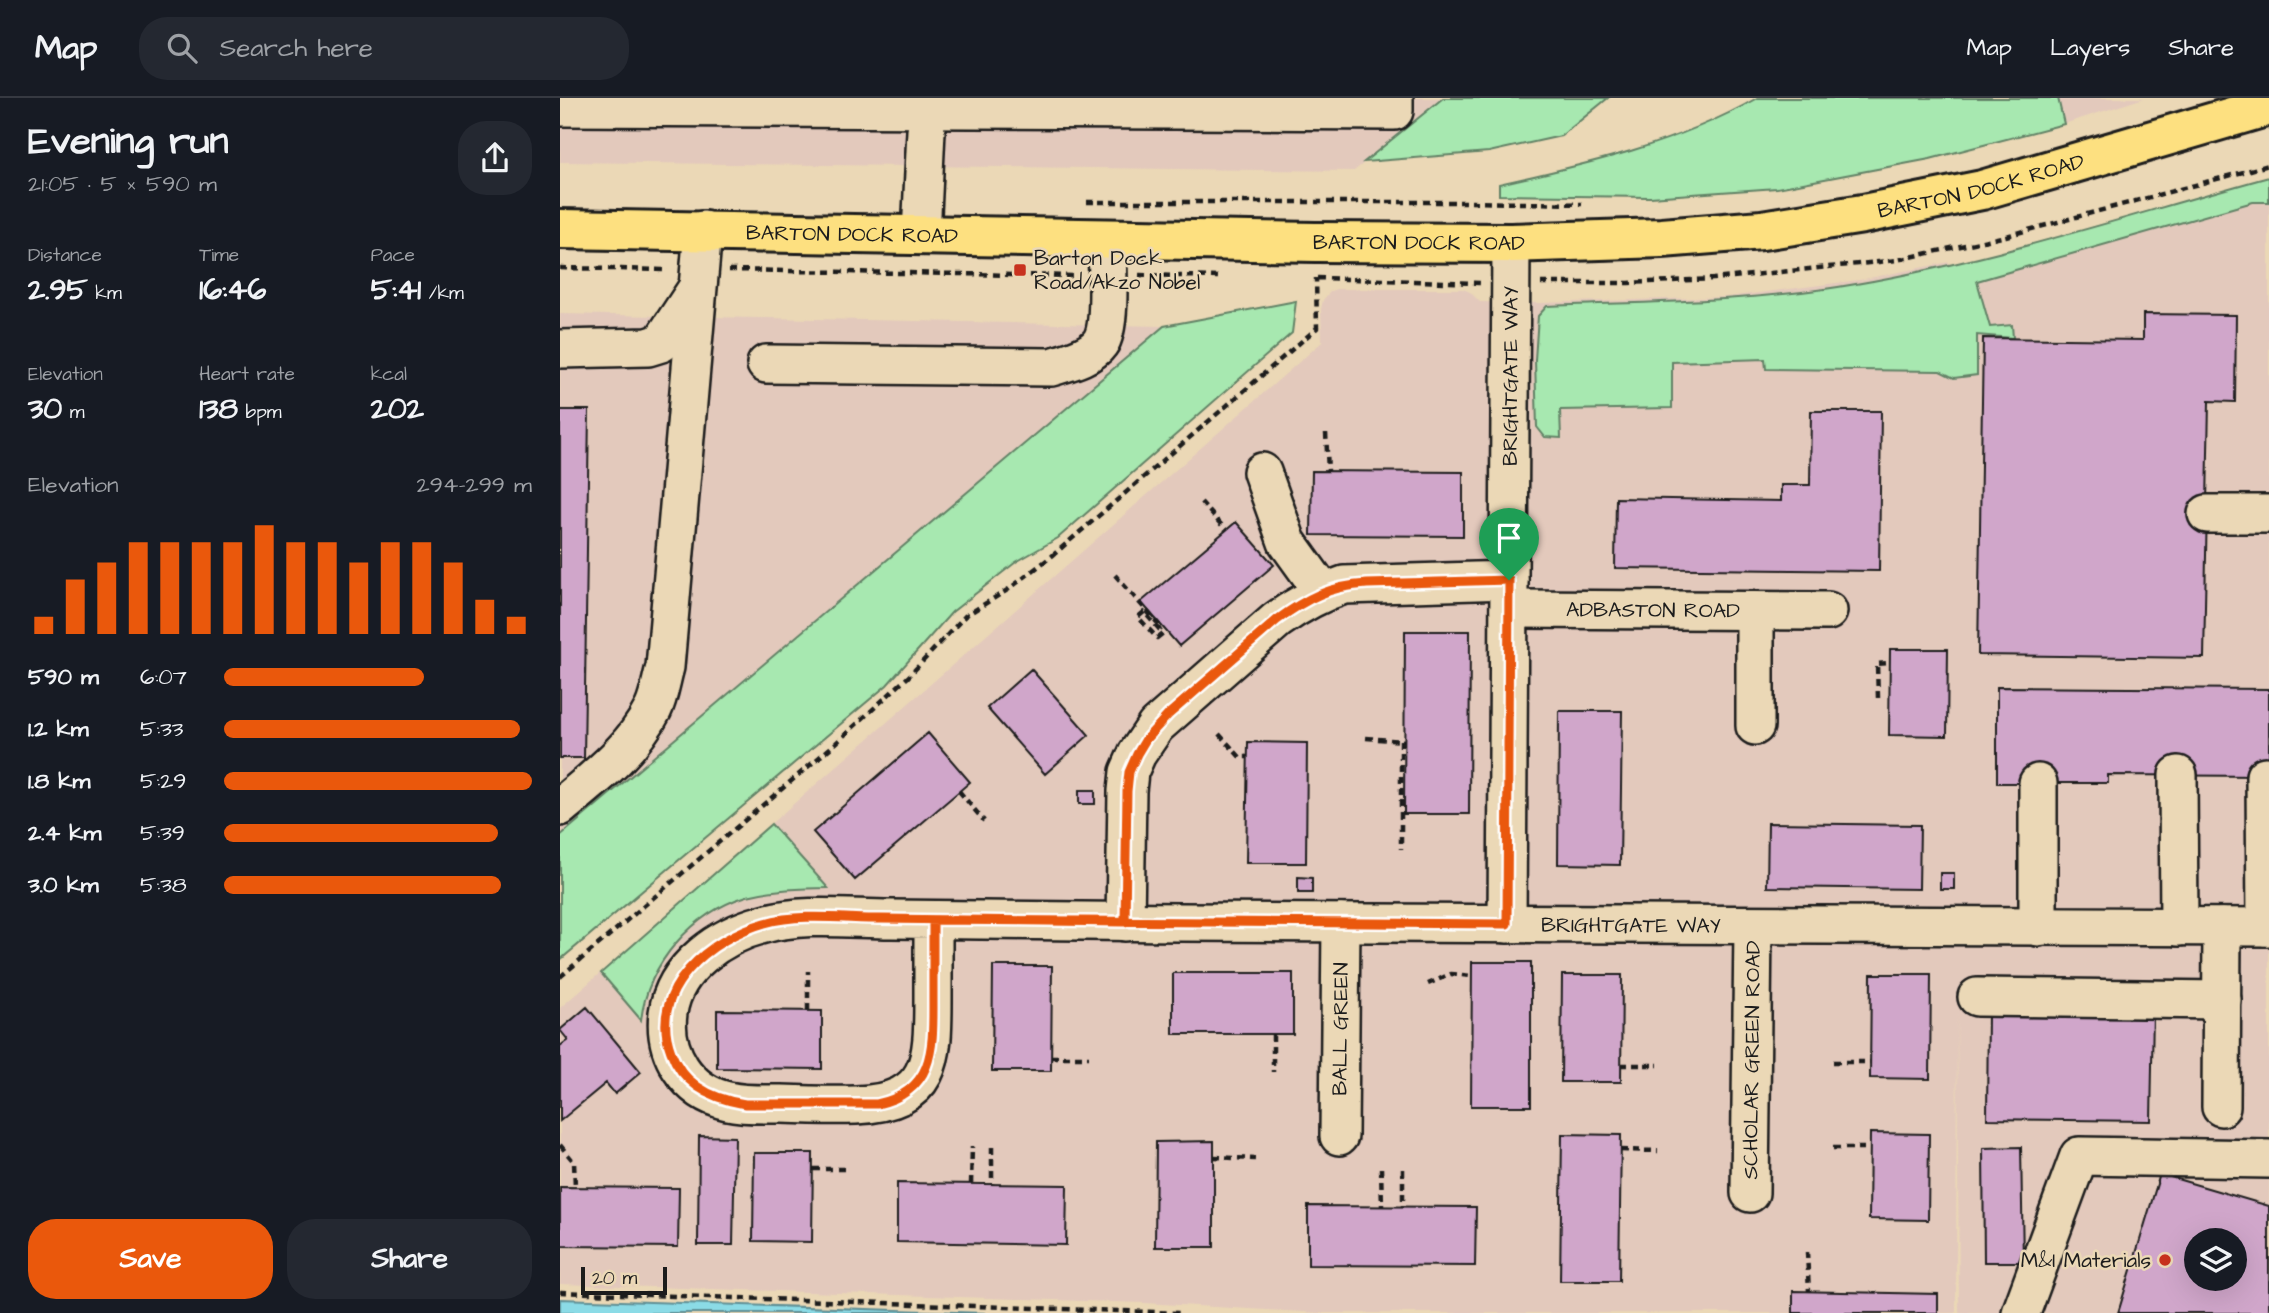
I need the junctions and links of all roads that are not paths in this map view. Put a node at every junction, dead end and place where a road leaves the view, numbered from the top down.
1 (1394, 98) edge
2 (2266, 105) edge
3 (560, 107) edge
4 (926, 131) dead end
5 (560, 229) edge
6 (703, 230) junction
7 (921, 235) junction
8 (1107, 239) junction
9 (1511, 243) junction
10 (699, 286) junction
11 (560, 349) edge
12 (766, 364) dead end
13 (1262, 472) dead end
14 (2207, 514) dead end
15 (2269, 514) edge
16 (1324, 592) junction
17 (1509, 595) junction
18 (1755, 611) junction
19 (1828, 611) dead end
20 (1755, 726) dead end
21 (2178, 775) dead end
22 (2265, 776) dead end
23 (2038, 783) dead end
24 (560, 807) edge
25 (933, 920) junction
26 (1125, 922) junction
27 (1341, 923) junction
28 (1507, 924) junction
29 (1754, 926) junction
30 (2038, 927) junction
31 (2222, 927) junction
32 (2267, 927) edge
33 (2179, 928) junction
34 (1977, 998) dead end
35 (2222, 1000) junction
36 (2221, 1107) dead end
37 (1339, 1136) dead end
38 (2268, 1159) edge
39 (1750, 1193) dead end
40 (2021, 1313) edge

1 - 3 street
2 - 9 main road, BARTON DOCK ROAD
4 - 7 street
5 - 6 main road, BARTON DOCK ROAD
6 - 7 main road, BARTON DOCK ROAD
6 - 10 street
7 - 8 main road, BARTON DOCK ROAD
8 - 9 main road, BARTON DOCK ROAD
8 - 12 street
9 - 17 street, BRIGHTGATE WAY
10 - 11 street
10 - 24 street
13 - 16 street
14 - 15 street
16 - 17 street, ADBASTON ROAD
16 - 26 street, ADBASTON ROAD
17 - 18 street, ADBASTON ROAD
17 - 28 street, BRIGHTGATE WAY
18 - 19 street, ADBASTON ROAD
18 - 20 street, ADBASTON ROAD
21 - 33 street
22 - 32 street
23 - 30 street
25 - 25 street
25 - 26 street
26 - 27 street
27 - 28 street
27 - 37 street, BALL GREEN
28 - 29 street, BRIGHTGATE WAY
29 - 30 street, BRIGHTGATE WAY
29 - 39 street, SCHOLAR GREEN ROAD
30 - 33 street, BRIGHTGATE WAY
31 - 32 street, BRIGHTGATE WAY
31 - 33 street, BRIGHTGATE WAY
31 - 35 street
34 - 35 street
35 - 36 street
38 - 40 street

